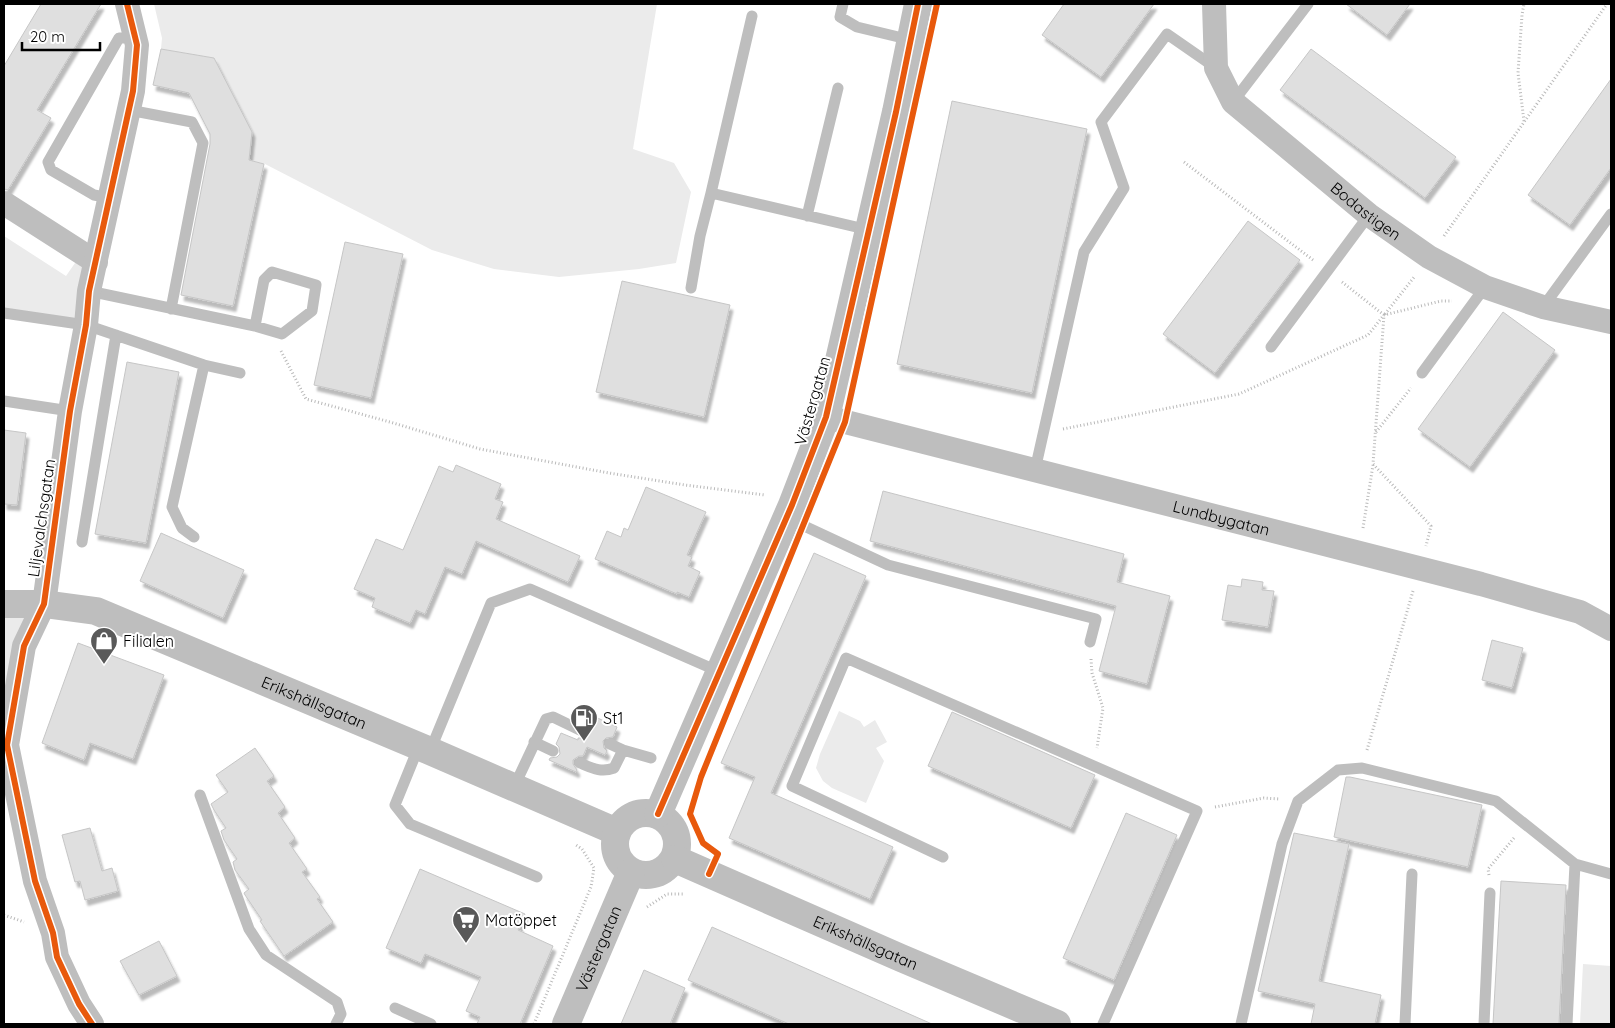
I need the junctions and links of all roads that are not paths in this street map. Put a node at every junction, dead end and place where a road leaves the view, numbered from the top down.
1 (127, 4) edge
2 (843, 4) edge
3 (918, 4) edge
4 (1214, 4) edge
5 (1308, 4) edge
6 (752, 16) dead end
7 (135, 38) junction
8 (911, 40) junction
9 (1216, 68) junction
10 (838, 88) dead end
11 (1233, 102) junction
12 (129, 110) junction
13 (711, 193) junction
14 (110, 198) junction
15 (4, 203) edge
16 (1611, 214) edge
17 (1369, 215) junction
18 (808, 216) junction
19 (869, 230) junction
20 (96, 262) junction
21 (691, 288) dead end
22 (89, 291) junction
23 (1480, 293) junction
24 (1543, 307) junction
25 (171, 309) junction
26 (4, 313) edge
27 (1611, 322) edge
28 (86, 325) junction
29 (255, 326) junction
30 (116, 335) junction
31 (1271, 347) dead end
32 (204, 365) junction
33 (240, 373) dead end
34 (1422, 373) road end
35 (4, 401) edge
36 (70, 411) junction
37 (826, 417) junction
38 (1034, 470) junction
39 (787, 518) junction
40 (194, 537) dead end
41 (82, 542) dead end
42 (4, 604) edge
43 (44, 604) junction
44 (1611, 629) edge
45 (1090, 642) road end
46 (720, 672) junction
47 (8, 714) edge
48 (582, 730) dead end
49 (534, 742) junction
50 (610, 744) dead end
51 (424, 748) junction
52 (622, 750) junction
53 (553, 751) dead end
54 (651, 758) dead end
55 (580, 763) dead end
56 (514, 787) junction
57 (200, 795) dead end
58 (658, 814) junction
59 (616, 832) junction
60 (943, 857) dead end
61 (674, 859) junction
62 (1575, 864) junction
63 (631, 872) junction
64 (1412, 874) dead end
65 (1611, 874) edge
66 (537, 877) dead end
67 (1490, 892) road end
68 (395, 1008) dead end
69 (92, 1024) edge
70 (336, 1024) edge
71 (431, 1024) edge
72 (566, 1024) edge
73 (1057, 1024) edge
74 (1103, 1024) edge
75 (1241, 1024) edge
76 (1405, 1024) edge
77 (1484, 1024) edge
78 (1567, 1024) edge

1 - 7 street, Liljevalchsgatan
2 - 8 lane
3 - 8 street, Västergatan
4 - 9 street, Bodastigen
5 - 11 lane
6 - 13 lane
7 - 12 street, Liljevalchsgatan
7 - 14 lane
8 - 19 street, Västergatan
9 - 11 street, Bodastigen
9 - 38 lane
10 - 18 lane
11 - 17 street, Bodastigen
12 - 14 street, Liljevalchsgatan
12 - 25 lane
13 - 18 lane
13 - 21 lane
14 - 20 street, Liljevalchsgatan
15 - 20 street
16 - 24 lane
17 - 23 street, Bodastigen
17 - 31 lane
18 - 19 lane
19 - 37 street, Västergatan
20 - 22 street, Liljevalchsgatan
22 - 25 lane
22 - 28 street, Liljevalchsgatan
23 - 24 street, Bodastigen
23 - 34 lane
24 - 27 street, Bodastigen
25 - 29 lane
26 - 28 lane
28 - 30 lane
28 - 36 street, Liljevalchsgatan
29 - 29 lane
30 - 32 lane
30 - 41 lane
32 - 33 lane
32 - 40 lane
35 - 36 lane
36 - 43 street, Liljevalchsgatan
37 - 38 street, Lundbygatan
37 - 39 street, Västergatan
38 - 44 street, Lundbygatan
39 - 45 lane
39 - 46 street, Västergatan
42 - 43 street, Erikshällsgatan
43 - 47 street, Liljevalchsgatan
43 - 51 street, Erikshällsgatan
46 - 51 lane
46 - 58 street, Västergatan
47 - 69 street, Liljevalchsgatan
48 - 49 lane
49 - 53 lane
49 - 56 lane
50 - 52 lane
51 - 56 street, Erikshällsgatan
51 - 66 lane
52 - 54 lane
52 - 55 lane
56 - 59 street, Erikshällsgatan
57 - 70 lane
58 - 59 street
58 - 61 street
59 - 63 street
60 - 74 lane
61 - 63 street
61 - 73 street, Erikshällsgatan
62 - 65 lane
62 - 75 lane
62 - 78 lane
63 - 72 street, Västergatan
64 - 76 lane
67 - 77 lane
68 - 71 lane

